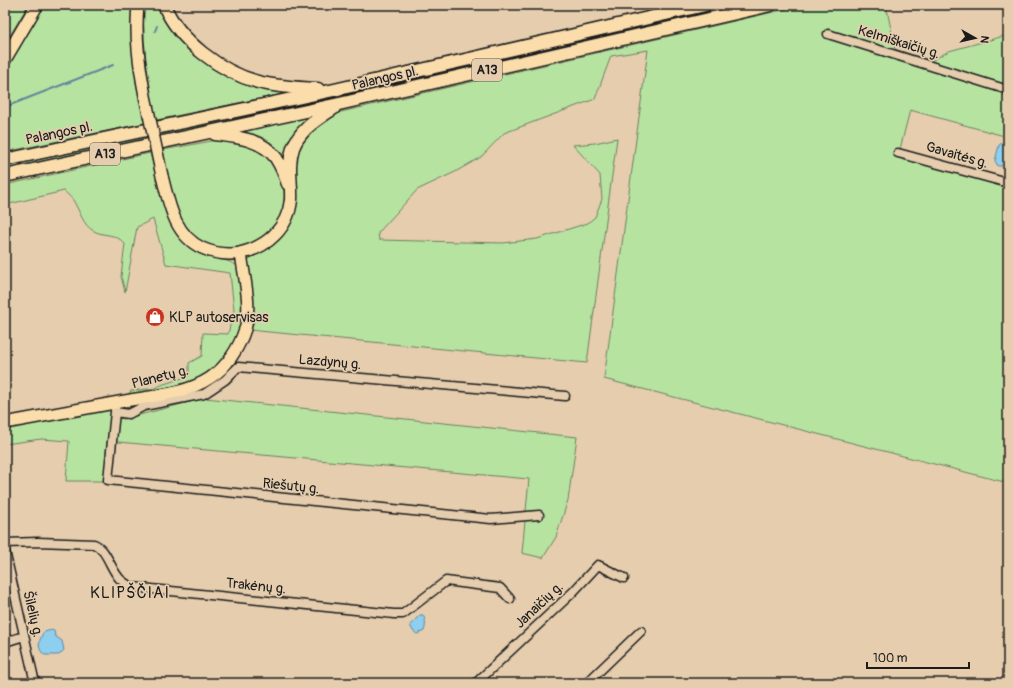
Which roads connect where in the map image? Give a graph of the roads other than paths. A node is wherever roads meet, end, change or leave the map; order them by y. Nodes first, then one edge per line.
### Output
1 (37, 5) edge
2 (138, 5) edge
3 (164, 5) edge
4 (705, 5) edge
5 (770, 5) edge
6 (828, 34) dead end
7 (5, 59) edge
8 (334, 90) junction
9 (1008, 90) edge
10 (339, 104) junction
11 (204, 133) junction
12 (898, 152) dead end
13 (5, 156) edge
14 (18, 157) junction
15 (5, 160) edge
16 (5, 176) edge
17 (1008, 183) edge
18 (290, 187) junction
19 (241, 253) junction
20 (565, 396) dead end
21 (115, 408) junction
22 (5, 423) edge
23 (539, 515) dead end
24 (5, 543) edge
25 (5, 550) edge
26 (624, 578) dead end
27 (510, 599) dead end
28 (641, 631) dead end
29 (24, 636) junction
30 (5, 642) edge
31 (35, 683) edge
32 (476, 683) edge
33 (587, 683) edge

1 - 7 highway
2 - 19 main road, bridge
3 - 8 highway
4 - 8 highway, Palangos pl. / A13
5 - 10 highway, Palangos pl. / A13
6 - 9 street, Kelmiškaičių g.
8 - 14 highway, Palangos pl. / A13
10 - 11 highway, Palangos pl. / A13
10 - 18 highway
11 - 16 highway, Palangos pl. / A13
11 - 18 highway
12 - 17 street, Gavaitės g.
13 - 14 highway
14 - 15 highway, Palangos pl. / A13
18 - 19 highway
19 - 21 main road, Planetų g.
20 - 21 street, Lazdynų g.
21 - 22 main road, Planetų g.
21 - 23 street, Riešutų g.
24 - 27 street, Trakėnų g.
25 - 29 street, Šilelių g.
26 - 32 street, Janaičių g.
28 - 33 street
29 - 30 street
29 - 31 street, Šilelių g.

